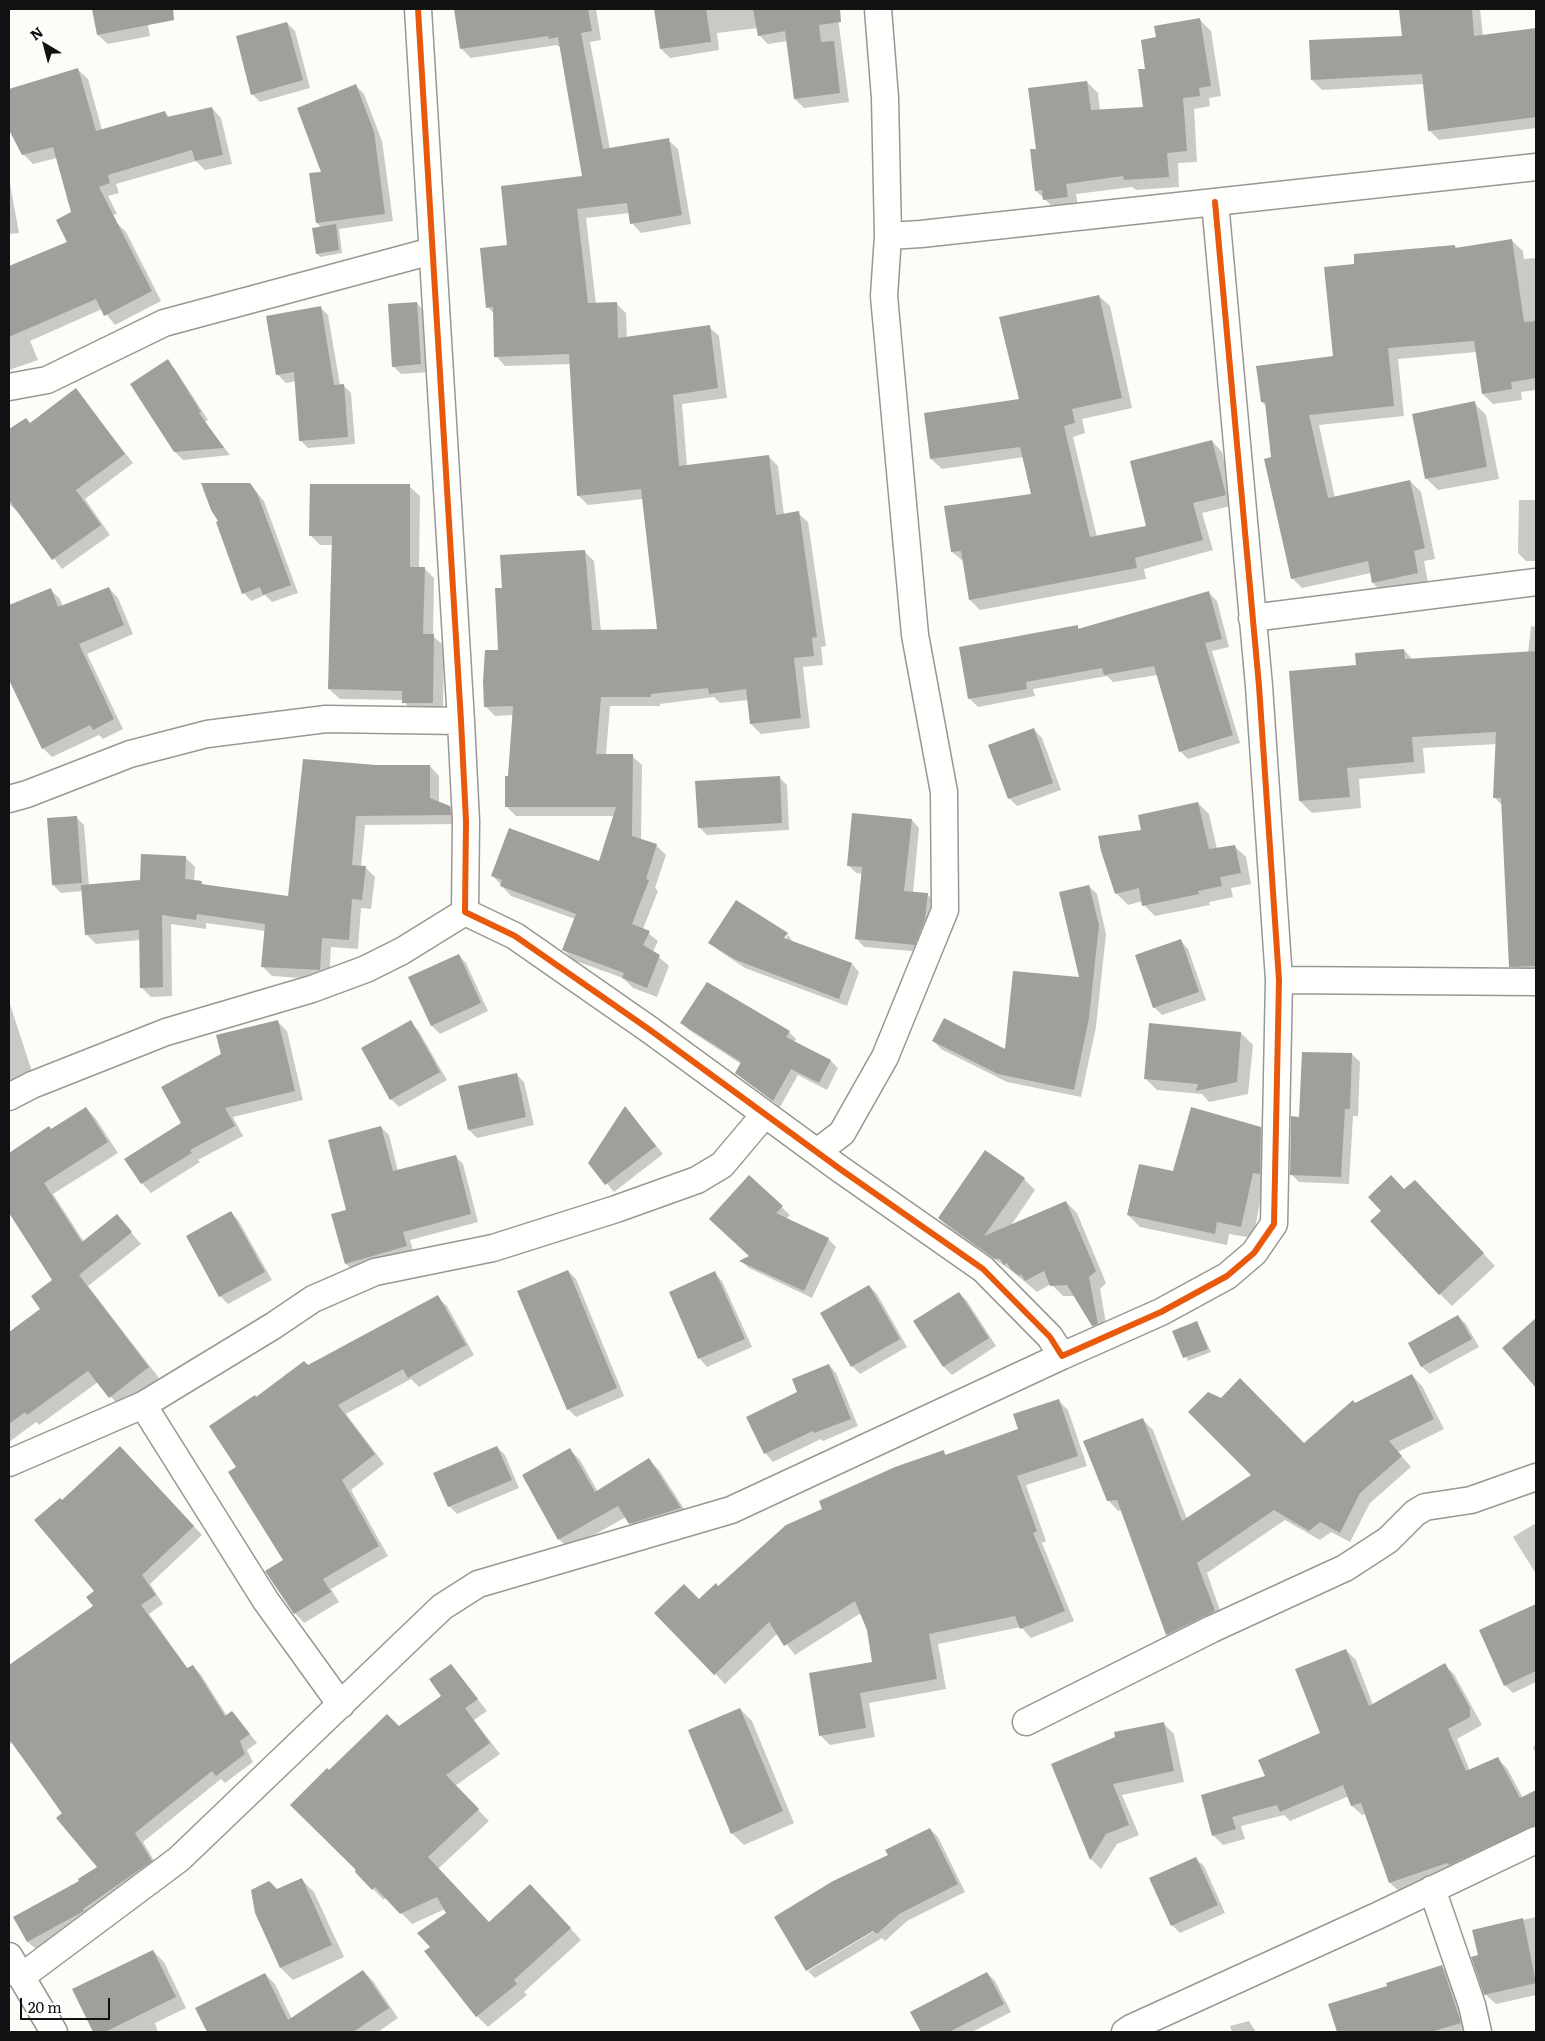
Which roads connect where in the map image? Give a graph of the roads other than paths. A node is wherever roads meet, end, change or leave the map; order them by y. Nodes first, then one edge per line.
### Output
1 (418, 9) edge
2 (878, 9) edge
3 (1536, 167) edge
4 (1215, 202) junction
5 (888, 236) junction
6 (432, 251) junction
7 (9, 386) edge
8 (1536, 582) edge
9 (1252, 618) junction
10 (461, 721) junction
11 (9, 799) edge
12 (465, 912) junction
13 (1279, 980) junction
14 (1536, 982) edge
15 (9, 1097) edge
16 (765, 1114) junction
17 (842, 1133) junction
18 (817, 1152) junction
19 (840, 1169) junction
20 (1062, 1356) junction
21 (144, 1405) junction
22 (9, 1463) edge
23 (1536, 1477) edge
24 (341, 1705) junction
25 (1026, 1722) dead end
26 (1536, 1840) edge
27 (1432, 1889) junction
28 (15, 1967) edge
29 (54, 2032) edge
30 (1126, 2032) edge
31 (1478, 2032) edge

1 - 6 street
2 - 5 street
3 - 4 street
4 - 5 street
4 - 9 street
5 - 17 street
6 - 7 street
6 - 10 street
8 - 9 street
9 - 13 street
10 - 11 street
10 - 12 street
12 - 15 street
12 - 16 street
13 - 14 street
13 - 20 street
16 - 18 street
16 - 21 street
17 - 18 street
17 - 19 street
18 - 19 street
19 - 20 street
20 - 24 street
21 - 22 street
21 - 24 street
23 - 25 street
24 - 28 street
26 - 27 street
27 - 30 street
27 - 31 street
28 - 29 street

